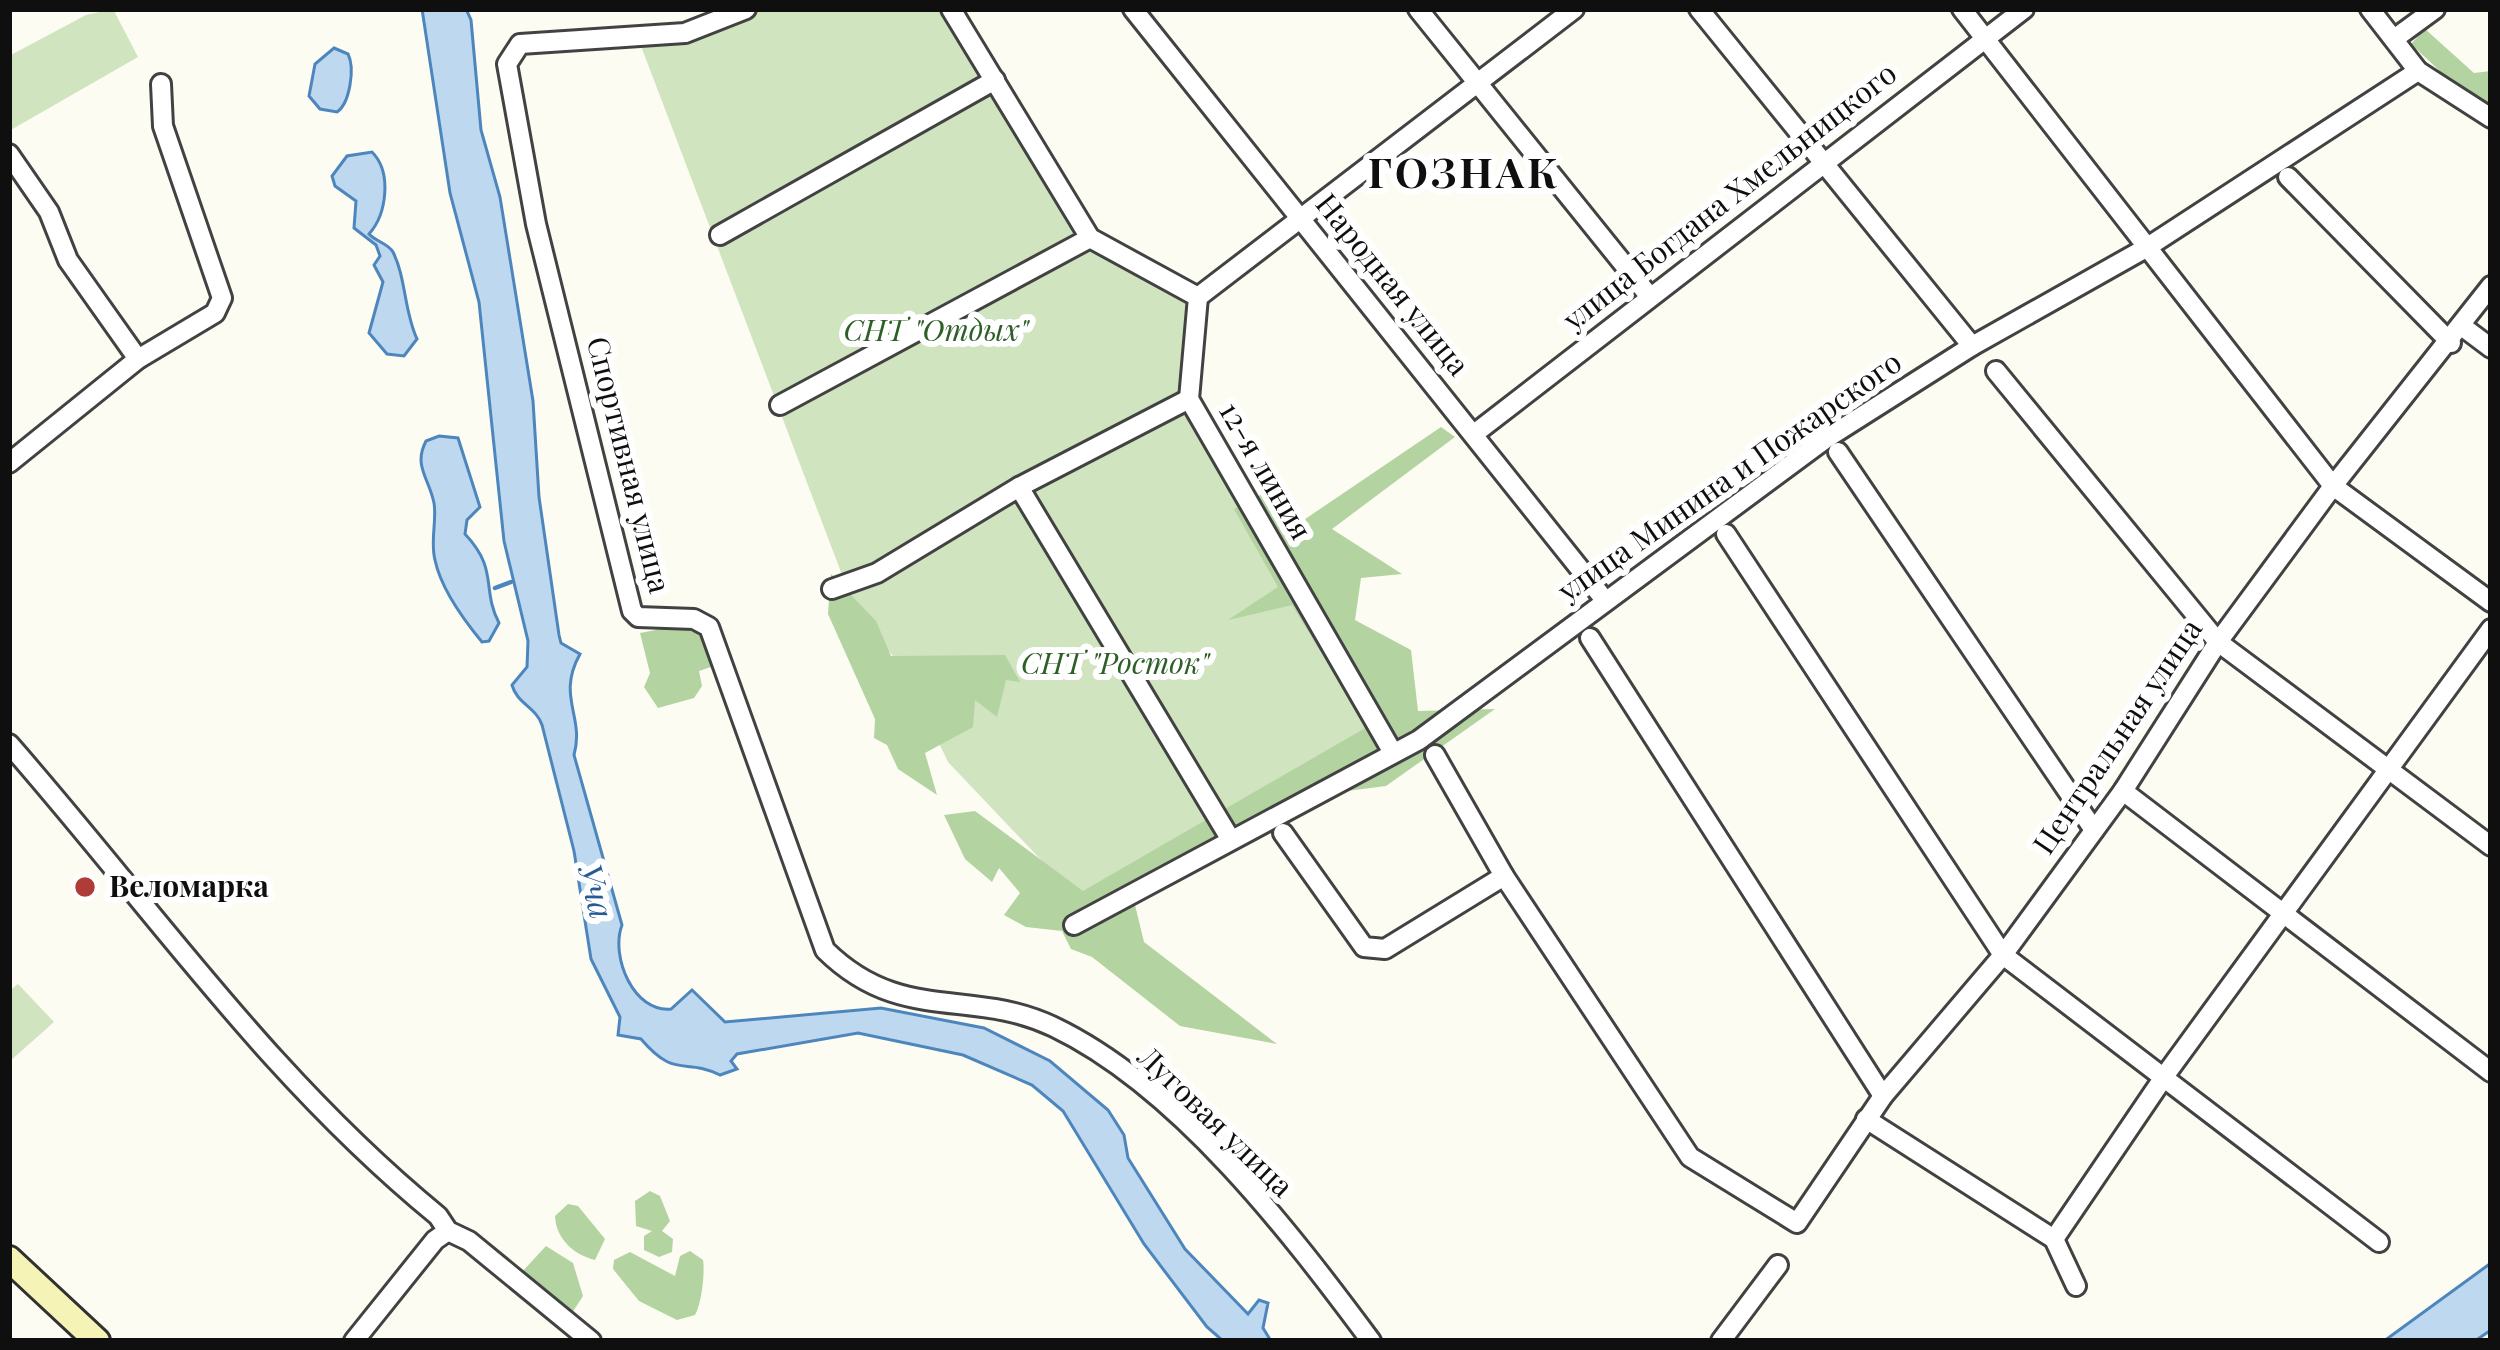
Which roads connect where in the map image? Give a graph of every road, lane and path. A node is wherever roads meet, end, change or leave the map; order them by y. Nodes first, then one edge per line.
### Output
1 (746, 9) edge
2 (951, 9) edge
3 (1133, 9) edge
4 (1418, 9) edge
5 (1574, 9) edge
6 (1699, 9) edge
7 (1962, 9) edge
8 (2024, 9) edge
9 (2370, 9) edge
10 (2435, 9) edge
11 (1986, 39) junction
12 (2394, 39) junction
13 (2418, 71) junction
14 (995, 80) junction
15 (1479, 81) junction
16 (161, 84) dead end
17 (2491, 118) edge
18 (9, 154) edge
19 (1825, 161) junction
20 (2288, 177) dead end
21 (1300, 219) junction
22 (720, 235) dead end
23 (1090, 238) junction
24 (2146, 248) junction
25 (2491, 286) edge
26 (1198, 297) junction
27 (1650, 297) junction
28 (2457, 335) junction
29 (1972, 346) junction
30 (2491, 348) edge
31 (138, 359) junction
32 (1996, 371) dead end
33 (1189, 399) junction
34 (780, 405) dead end
35 (1474, 434) junction
36 (1838, 452) dead end
37 (9, 463) edge
38 (2333, 486) junction
39 (1018, 487) junction
40 (1726, 534) dead end
41 (832, 589) dead end
42 (1604, 598) junction
43 (2491, 602) edge
44 (2491, 629) edge
45 (1590, 638) dead end
46 (2218, 642) junction
47 (9, 744) edge
48 (1392, 751) junction
49 (1435, 755) dead end
50 (2388, 769) junction
51 (2123, 791) junction
52 (2094, 830) junction
53 (1282, 833) dead end
54 (1231, 840) junction
55 (2491, 846) edge
56 (1504, 876) junction
57 (2285, 911) junction
58 (1075, 925) dead end
59 (2003, 955) junction
60 (840, 964) joint
61 (2491, 1072) edge
62 (2166, 1074) junction
63 (1883, 1096) junction
64 (1866, 1119) junction
65 (448, 1231) junction
66 (2054, 1239) junction
67 (2379, 1242) dead end
68 (9, 1259) edge
69 (1778, 1265) dead end
70 (2076, 1286) dead end
71 (97, 1341) edge
72 (353, 1341) edge
73 (591, 1341) edge
74 (1371, 1341) edge
75 (1721, 1341) edge

1 - 60 street, Спортивная улица
2 - 14 street
3 - 21 street, Народная улица
4 - 15 street
5 - 15 street
6 - 19 street
7 - 11 street
8 - 11 street, улица Богдана Хмельницкого
9 - 12 street
10 - 12 street
11 - 19 street, улица Богдана Хмельницкого
11 - 24 street
12 - 13 street
13 - 17 street
13 - 24 street, улица Минина и Пожарского
14 - 22 street
14 - 23 street
15 - 21 street
15 - 27 street
16 - 31 street
18 - 31 street
19 - 27 street, улица Богдана Хмельницкого
19 - 29 street
20 - 28 street
21 - 26 street
21 - 35 street, Народная улица
23 - 26 street
23 - 34 street
24 - 29 street, улица Минина и Пожарского
24 - 38 street
25 - 28 street, Центральная улица
26 - 33 street, 12-я линия
27 - 35 street, улица Богдана Хмельницкого
28 - 30 street
28 - 38 street, Центральная улица
29 - 42 street, улица Минина и Пожарского
31 - 37 street
32 - 46 street
33 - 39 street
33 - 48 street, 12-я линия
35 - 42 street, Народная улица
36 - 52 street
38 - 43 street
38 - 46 street, Центральная улица
39 - 41 street
39 - 54 street
40 - 59 street
42 - 48 street, улица Минина и Пожарского
44 - 50 street
45 - 63 street
46 - 50 street
46 - 51 street, Центральная улица
47 - 65 street
48 - 54 street, улица Минина и Пожарского
49 - 56 street
50 - 55 street
50 - 57 street
51 - 52 street, Центральная улица
51 - 57 street
52 - 59 street, Центральная улица
53 - 56 street
54 - 58 street, улица Минина и Пожарского
56 - 64 street, Центральная улица
57 - 61 street
57 - 62 street
59 - 62 street
59 - 63 street, Центральная улица
60 - 74 street, Луговая улица
62 - 66 street
62 - 67 street
63 - 64 street, Центральная улица
64 - 66 street
65 - 72 street
65 - 73 street
66 - 70 street
68 - 71 main road
69 - 75 street

